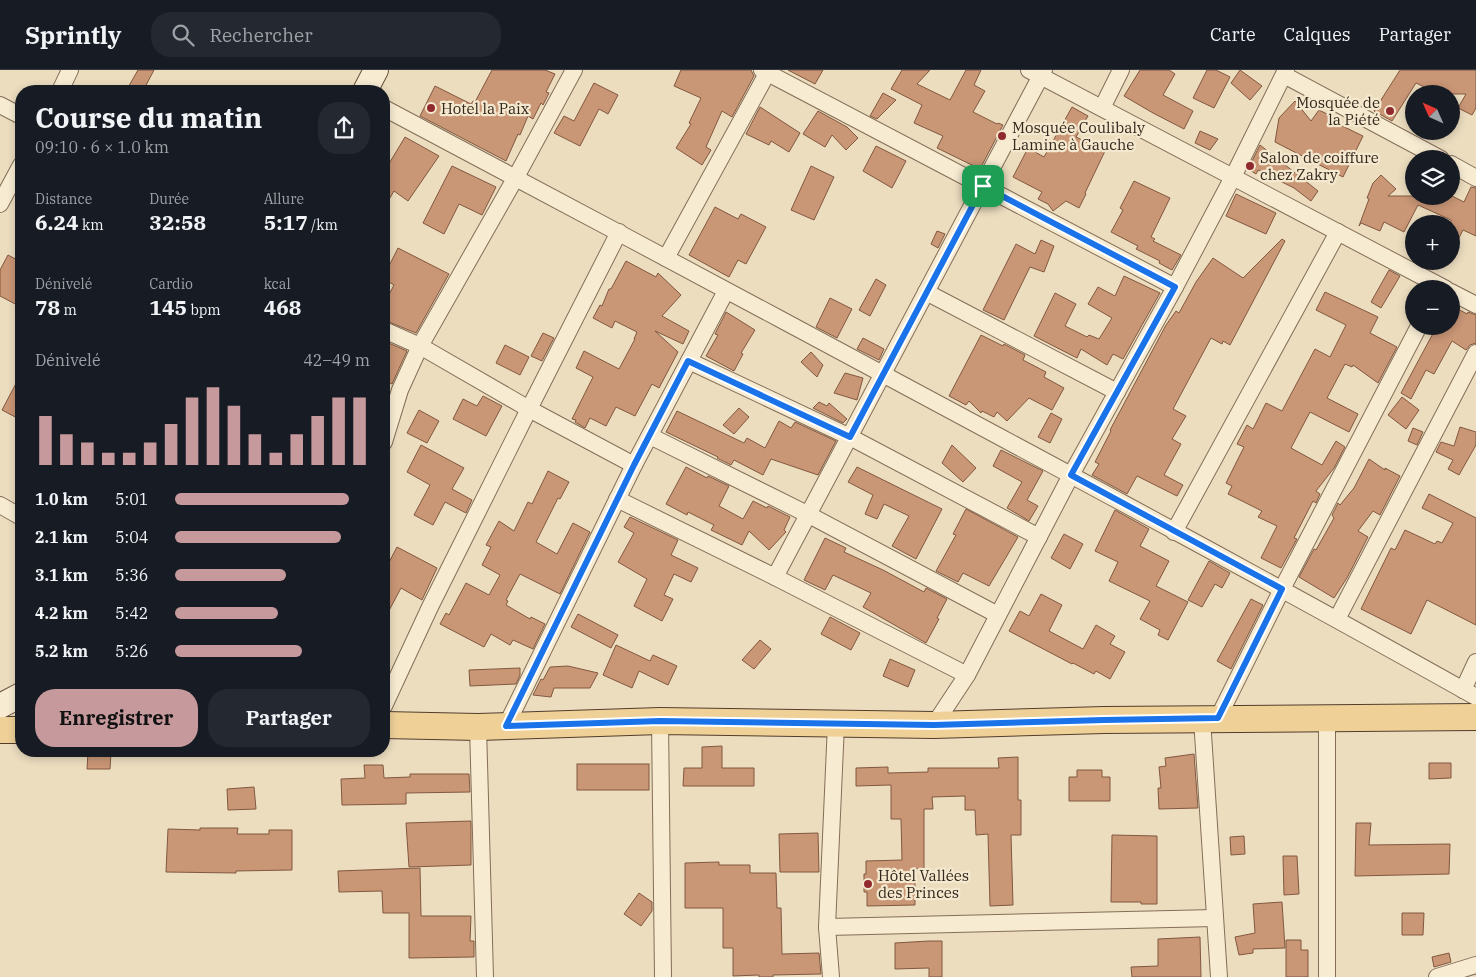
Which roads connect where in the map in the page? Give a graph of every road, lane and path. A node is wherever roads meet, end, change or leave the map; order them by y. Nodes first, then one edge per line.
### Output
1 (70, 70) edge
2 (376, 70) edge
3 (574, 70) edge
4 (1121, 70) edge
5 (766, 71) edge
6 (1038, 72) edge
7 (1285, 73) edge
8 (63, 85) edge
9 (368, 85) edge
10 (0, 105) edge
11 (1102, 108) junction
12 (390, 111) edge
13 (15, 113) edge
14 (1425, 150) edge
15 (1460, 169) edge
16 (15, 176) edge
17 (516, 177) junction
18 (1234, 177) junction
19 (1476, 178) edge
20 (983, 186) junction
21 (0, 204) edge
22 (620, 232) junction
23 (1338, 232) junction
24 (666, 258) junction
25 (1427, 280) edge
26 (1175, 287) junction
27 (726, 291) junction
28 (926, 292) junction
29 (1460, 297) edge
30 (1476, 305) edge
31 (390, 333) edge
32 (1414, 335) edge
33 (420, 346) junction
34 (1476, 353) edge
35 (688, 361) junction
36 (883, 374) junction
37 (1117, 392) junction
38 (529, 409) junction
39 (390, 422) edge
40 (650, 436) junction
41 (850, 437) junction
42 (634, 465) junction
43 (1071, 475) junction
44 (616, 500) junction
45 (0, 505) edge
46 (15, 514) edge
47 (809, 515) junction
48 (1174, 532) junction
49 (1039, 537) junction
50 (775, 577) junction
51 (1282, 589) junction
52 (998, 615) junction
53 (1337, 619) junction
54 (1476, 662) edge
55 (967, 675) junction
56 (390, 693) edge
57 (1469, 693) edge
58 (15, 698) edge
59 (0, 706) edge
60 (1476, 716) edge
61 (1327, 718) junction
62 (1210, 719) junction
63 (660, 721) junction
64 (836, 724) junction
65 (390, 725) edge
66 (934, 725) junction
67 (506, 726) junction
68 (478, 727) junction
69 (0, 730) edge
70 (15, 730) edge
71 (1215, 918) junction
72 (827, 927) junction
73 (1476, 965) edge
74 (485, 977) edge
75 (663, 977) edge
76 (831, 977) edge
77 (1219, 977) edge
78 (1327, 977) edge
79 (1437, 977) edge

1 - 8 street
2 - 9 street
3 - 17 street
4 - 11 street
5 - 20 street
5 - 24 street
6 - 11 street
6 - 20 street
7 - 14 street
7 - 18 street
10 - 13 street
11 - 18 street
12 - 17 street
15 - 19 street
16 - 21 street
17 - 22 street
17 - 33 street
18 - 23 street
18 - 26 street
20 - 26 street
20 - 28 street
22 - 24 street
22 - 38 street
23 - 25 street
23 - 48 street
24 - 27 street
26 - 37 street
27 - 35 street
27 - 36 street
28 - 36 street
28 - 37 street
29 - 30 street
31 - 33 street
32 - 51 street
33 - 38 street
33 - 39 street
34 - 53 street
35 - 40 street
35 - 41 street
36 - 41 street
36 - 43 street
37 - 43 street
38 - 42 street
38 - 56 street
40 - 42 street
40 - 47 street
41 - 47 street
41 - 49 street
42 - 44 street
43 - 48 street
43 - 49 street
44 - 50 street
44 - 67 street
45 - 46 street
47 - 50 street
47 - 52 street
48 - 51 street
49 - 52 street
50 - 55 street
51 - 53 street
51 - 62 street
52 - 55 street
53 - 57 street
54 - 57 street
55 - 66 street
58 - 59 street
60 - 61 main road
61 - 62 main road
61 - 78 street
62 - 66 main road
62 - 71 street
63 - 64 main road
63 - 67 main road
63 - 75 street
64 - 66 main road
64 - 72 street
65 - 68 main road
67 - 68 main road
68 - 74 street
69 - 70 main road
71 - 72 street
71 - 77 street
72 - 76 street
73 - 79 street

